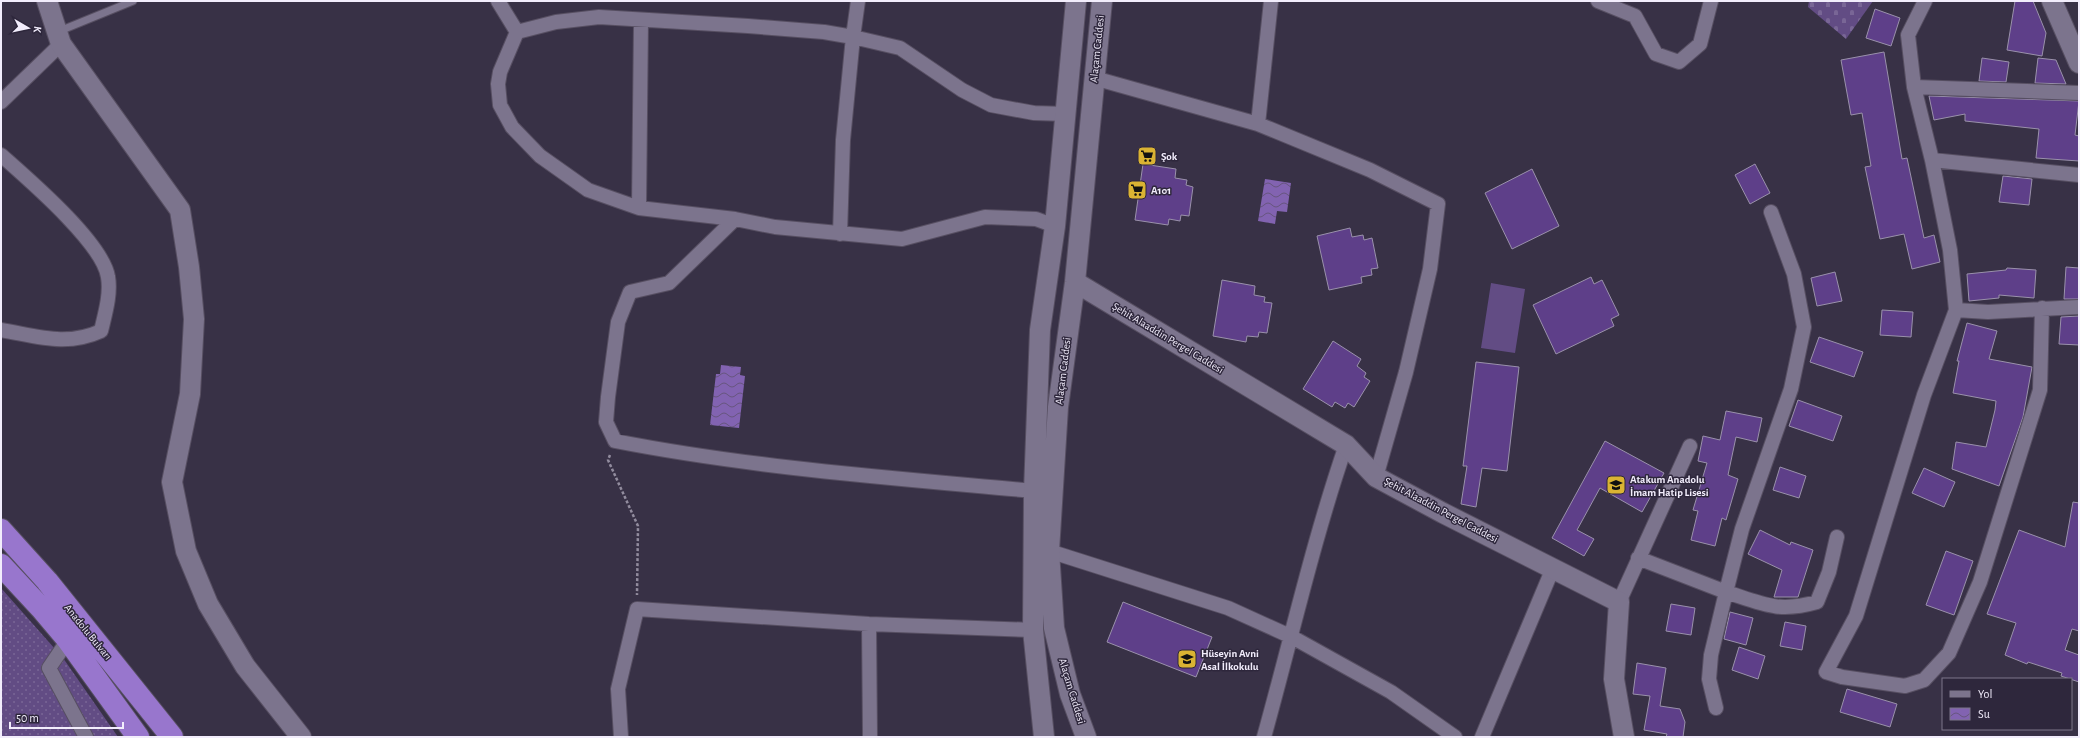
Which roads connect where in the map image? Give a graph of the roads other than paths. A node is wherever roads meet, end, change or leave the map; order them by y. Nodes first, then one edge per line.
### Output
1 (47, 1) edge
2 (133, 1) edge
3 (498, 1) edge
4 (858, 1) edge
5 (1076, 1) edge
6 (1102, 1) edge
7 (1271, 1) edge
8 (1598, 1) edge
9 (1711, 1) edge
10 (1925, 1) edge
11 (2052, 1) edge
12 (641, 20) junction
13 (517, 32) junction
14 (853, 36) junction
15 (59, 38) junction
16 (2079, 63) edge
17 (1094, 78) junction
18 (1914, 87) junction
19 (2079, 93) edge
20 (1, 102) edge
21 (1066, 114) junction
22 (1258, 124) junction
23 (1, 155) edge
24 (1932, 160) junction
25 (2079, 175) edge
26 (639, 208) junction
27 (1772, 212) dead end
28 (735, 219) junction
29 (1055, 226) junction
30 (840, 234) junction
31 (1075, 282) junction
32 (2079, 307) edge
33 (2042, 308) junction
34 (1956, 310) junction
35 (1, 330) edge
36 (1346, 445) junction
37 (1690, 446) dead end
38 (1376, 477) junction
39 (1034, 490) junction
40 (1, 530) edge
41 (1837, 538) dead end
42 (1049, 551) junction
43 (1638, 558) junction
44 (1, 565) edge
45 (1554, 568) junction
46 (1726, 592) junction
47 (1619, 602) junction
48 (869, 624) junction
49 (1033, 630) junction
50 (1292, 637) junction
51 (68, 640) junction
52 (1716, 708) dead end
53 (86, 737) edge
54 (138, 737) edge
55 (172, 737) edge
56 (300, 737) edge
57 (621, 737) edge
58 (870, 737) edge
59 (1044, 737) edge
60 (1086, 737) edge
61 (1264, 737) edge
62 (1455, 737) edge
63 (1482, 737) edge
64 (1624, 737) edge

1 - 15 street
2 - 15 lane
3 - 13 street
4 - 14 street
5 - 21 street, Alaçam Caddesi
6 - 17 street, Alaçam Caddesi
7 - 22 street
8 - 9 street
10 - 18 street
11 - 16 street
12 - 13 street
12 - 14 street
12 - 26 street
13 - 26 street
14 - 21 street
14 - 30 street
15 - 20 street
15 - 56 street
17 - 22 street
17 - 31 street, Alaçam Caddesi
18 - 19 street
18 - 24 street
21 - 29 street, Alaçam Caddesi
22 - 38 street
23 - 35 street
24 - 25 street
24 - 34 street
26 - 28 street
27 - 46 street
28 - 30 street
28 - 39 street
29 - 30 street
29 - 39 street, Alaçam Caddesi
31 - 36 street, Şehit Alaaddin Pergel Caddesi
31 - 42 street, Alaçam Caddesi
32 - 33 street
33 - 34 street
33 - 34 street
36 - 38 street, Şehit Alaaddin Pergel Caddesi
36 - 50 street
37 - 43 street
38 - 45 street, Şehit Alaaddin Pergel Caddesi
39 - 49 street, Alaçam Caddesi
40 - 55 highway, Anadolu Bulvarı
41 - 46 street
42 - 50 street
42 - 60 street, Alaçam Caddesi
43 - 46 street
43 - 47 street
44 - 51 highway, Anadolu Bulvarı
45 - 47 street, Şehit Alaaddin Pergel Caddesi
45 - 63 street
46 - 52 street
47 - 64 street
48 - 49 street
48 - 57 street
48 - 58 street
49 - 59 street, Alaçam Caddesi
50 - 61 street
50 - 62 street
51 - 53 street
51 - 54 highway, Anadolu Bulvarı

